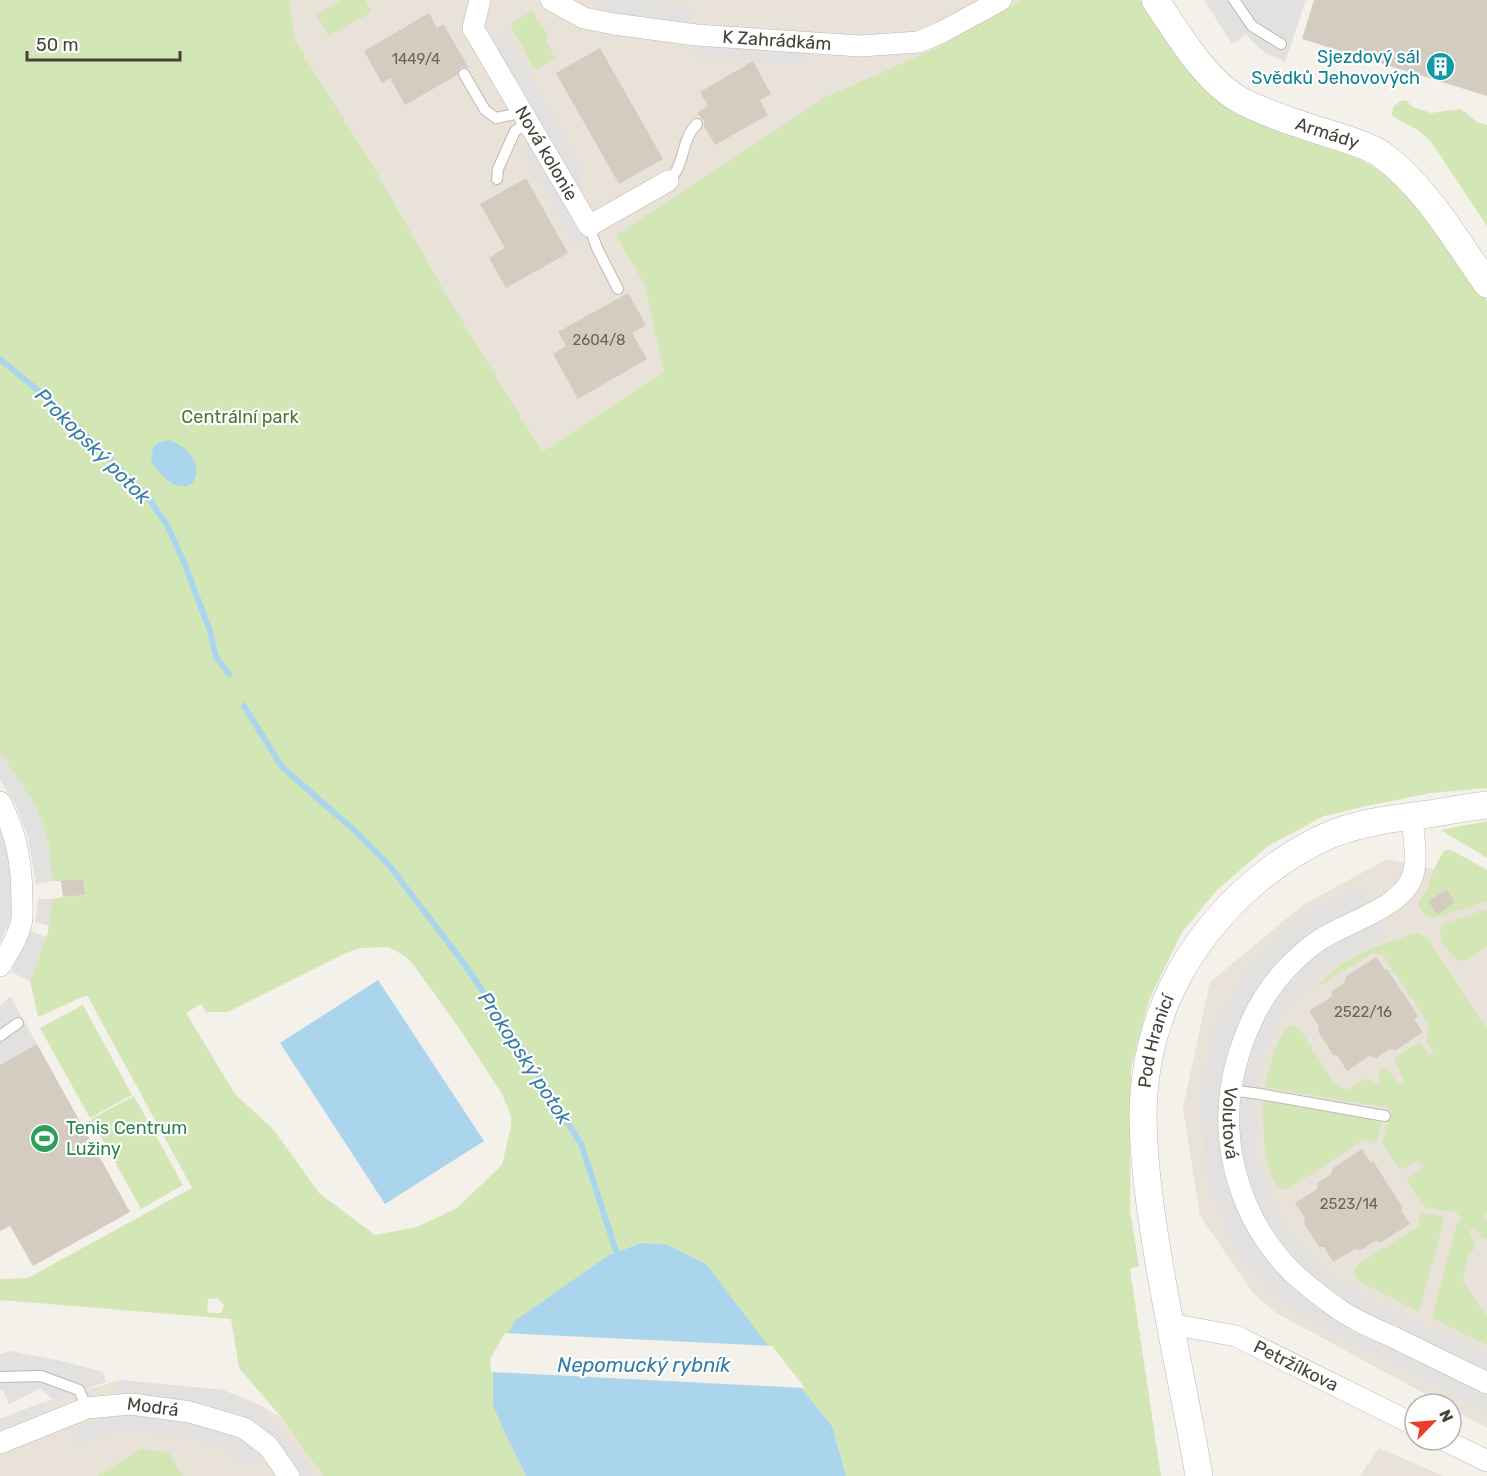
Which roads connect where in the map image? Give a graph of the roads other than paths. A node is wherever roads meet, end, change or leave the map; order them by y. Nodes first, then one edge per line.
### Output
1 (480, 0) edge
2 (551, 0) edge
3 (1000, 0) edge
4 (1155, 0) edge
5 (1234, 0) edge
6 (1281, 44) dead end
7 (464, 74) dead end
8 (524, 116) junction
9 (697, 124) dead end
10 (497, 179) dead end
11 (668, 181) joint
12 (589, 226) junction
13 (1487, 284) edge
14 (618, 289) dead end
15 (0, 802) edge
16 (1487, 805) edge
17 (1412, 816) junction
18 (0, 966) edge
19 (18, 1023) dead end
20 (0, 1036) edge
21 (1229, 1090) junction
22 (1385, 1116) dead end
23 (1170, 1324) junction
24 (0, 1377) edge
25 (1487, 1383) edge
26 (87, 1408) junction
27 (1403, 1419) edge
28 (0, 1443) edge
29 (1463, 1449) edge
30 (1487, 1461) edge
31 (289, 1476) edge
32 (1199, 1476) edge

1 - 8 street, Nová kolonie
2 - 3 street, K Zahrádkám
4 - 13 street, Armády
5 - 6 lane
7 - 8 lane
8 - 10 lane
8 - 12 street, Nová kolonie
9 - 11 lane
11 - 12 street
12 - 14 lane
15 - 18 street
16 - 17 street, Pod Hranicí
17 - 21 street, Volutová
17 - 23 street, Pod Hranicí
19 - 20 lane
21 - 22 lane
21 - 25 street, Volutová
23 - 27 street, Petržílkova
23 - 32 street, Pod Hranicí
24 - 26 lane
26 - 28 street, Modrá
26 - 31 street, Modrá
29 - 30 street

